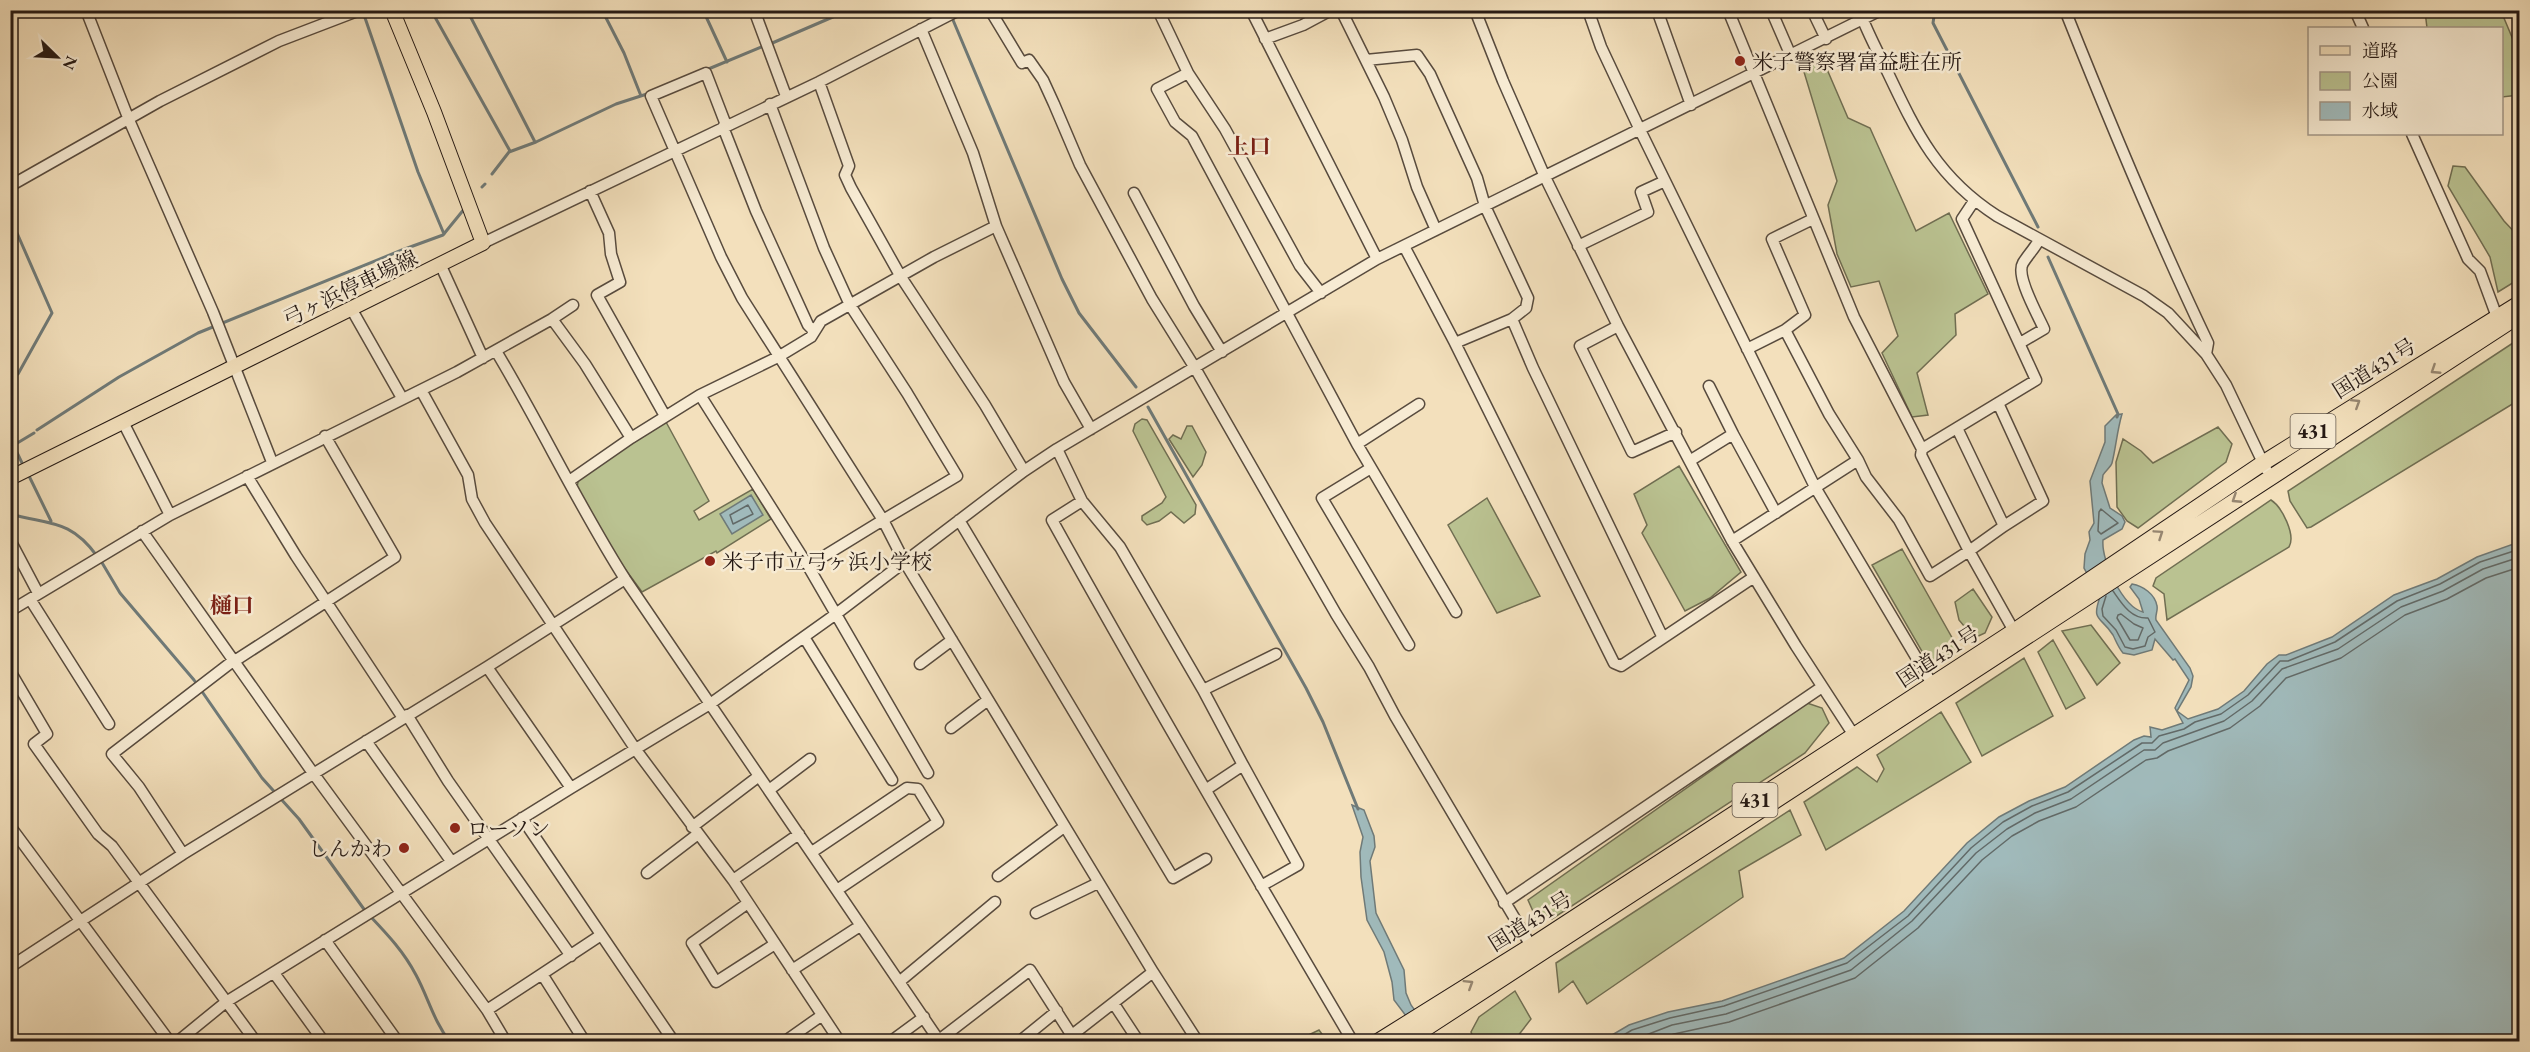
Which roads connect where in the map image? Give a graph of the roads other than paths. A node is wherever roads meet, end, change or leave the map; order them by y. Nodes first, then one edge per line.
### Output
1 (86, 10) edge
2 (360, 10) edge
3 (392, 10) edge
4 (754, 10) edge
5 (959, 10) edge
6 (990, 10) edge
7 (1158, 10) edge
8 (1251, 10) edge
9 (1330, 10) edge
10 (1341, 10) edge
11 (1475, 10) edge
12 (1588, 10) edge
13 (1657, 10) edge
14 (1728, 10) edge
15 (1771, 10) edge
16 (1812, 10) edge
17 (1881, 10) edge
18 (2065, 10) edge
19 (2355, 10) edge
20 (1861, 15) edge
21 (2363, 27) edge
22 (921, 28) junction
23 (1265, 39) junction
24 (1826, 39) junction
25 (1791, 56) junction
26 (1366, 60) junction
27 (1188, 73) junction
28 (1756, 73) junction
29 (819, 82) junction
30 (786, 96) junction
31 (770, 104) junction
32 (1690, 105) junction
33 (129, 120) junction
34 (724, 126) junction
35 (1640, 130) junction
36 (2412, 135) edge
37 (675, 150) junction
38 (1545, 177) junction
39 (1665, 181) junction
40 (10, 186) edge
41 (590, 191) junction
42 (1134, 193) dead end
43 (1974, 201) junction
44 (1485, 206) junction
45 (1813, 219) junction
46 (996, 226) junction
47 (1436, 230) junction
48 (2039, 240) junction
49 (483, 243) junction
50 (1404, 246) junction
51 (1578, 246) junction
52 (1377, 260) junction
53 (441, 266) junction
54 (901, 277) junction
55 (1321, 293) junction
56 (2520, 303) edge
57 (573, 305) dead end
58 (850, 305) junction
59 (352, 310) junction
60 (1288, 312) junction
61 (2520, 315) edge
62 (2497, 317) junction
63 (552, 319) junction
64 (1512, 319) junction
65 (1618, 326) junction
66 (1785, 330) junction
67 (814, 331) junction
68 (1455, 343) junction
69 (2020, 343) junction
70 (1747, 349) junction
71 (496, 351) junction
72 (1222, 352) junction
73 (2205, 354) junction
74 (778, 357) junction
75 (483, 358) junction
76 (235, 368) junction
77 (1195, 368) junction
78 (1709, 386) dead end
79 (421, 390) junction
80 (700, 395) junction
81 (402, 398) junction
82 (1998, 403) junction
83 (1419, 404) dead end
84 (665, 416) junction
85 (123, 422) junction
86 (1957, 428) junction
87 (1092, 429) junction
88 (1676, 432) junction
89 (1733, 434) junction
90 (325, 436) junction
91 (631, 438) junction
92 (1357, 444) junction
93 (1057, 449) junction
94 (1922, 449) junction
95 (1691, 460) junction
96 (1858, 460) junction
97 (272, 462) junction
98 (1371, 468) junction
99 (2266, 470) junction
100 (1024, 471) junction
101 (247, 476) junction
102 (10, 478) edge
103 (568, 481) junction
104 (1815, 487) junction
105 (1082, 501) junction
106 (1776, 513) junction
107 (170, 514) junction
108 (883, 520) junction
109 (959, 520) junction
110 (2004, 526) junction
111 (142, 531) junction
112 (10, 540) edge
113 (1732, 541) junction
114 (1968, 551) junction
115 (904, 561) junction
116 (808, 566) junction
117 (1754, 577) junction
118 (625, 579) junction
119 (2092, 587) junction
120 (34, 596) junction
121 (326, 602) junction
122 (10, 611) edge
123 (1456, 612) dead end
124 (836, 614) junction
125 (551, 625) junction
126 (2014, 631) junction
127 (804, 637) junction
128 (1663, 638) junction
129 (952, 639) junction
130 (1409, 645) dead end
131 (1276, 654) dead end
132 (233, 662) junction
133 (920, 664) dead end
134 (487, 667) junction
135 (10, 671) edge
136 (1932, 684) junction
137 (1822, 687) junction
138 (1203, 690) junction
139 (988, 700) junction
140 (710, 704) junction
141 (405, 717) junction
142 (109, 724) dead end
143 (951, 728) dead end
144 (1857, 740) junction
145 (366, 741) junction
146 (636, 750) junction
147 (810, 759) dead end
148 (1243, 765) junction
149 (313, 773) junction
150 (928, 773) dead end
151 (759, 776) junction
152 (891, 780) dead end
153 (571, 788) junction
154 (1207, 789) junction
155 (769, 790) junction
156 (522, 818) junction
157 (10, 825) edge
158 (1064, 827) junction
159 (695, 830) junction
160 (799, 834) junction
161 (489, 839) junction
162 (812, 852) junction
163 (183, 854) junction
164 (1206, 859) dead end
165 (451, 861) junction
166 (647, 873) dead end
167 (998, 876) dead end
168 (733, 880) junction
169 (1098, 883) junction
170 (138, 884) junction
171 (1261, 886) junction
172 (837, 890) junction
173 (402, 892) junction
174 (995, 902) dead end
175 (748, 903) junction
176 (1504, 903) junction
177 (1036, 913) dead end
178 (80, 922) junction
179 (860, 926) junction
180 (602, 935) junction
181 (325, 940) junction
182 (775, 944) junction
183 (1531, 946) junction
184 (571, 956) junction
185 (10, 967) edge
186 (792, 970) junction
187 (274, 972) junction
188 (1153, 972) junction
189 (542, 974) junction
190 (899, 982) junction
191 (226, 1002) junction
192 (1114, 1004) junction
193 (487, 1010) junction
194 (1057, 1011) junction
195 (821, 1016) junction
196 (924, 1017) junction
197 (1415, 1028) edge
198 (1074, 1038) edge
199 (170, 1041) edge
200 (177, 1041) edge
201 (256, 1041) edge
202 (324, 1041) edge
203 (398, 1041) edge
204 (506, 1041) edge
205 (585, 1041) edge
206 (674, 1041) edge
207 (783, 1041) edge
208 (840, 1041) edge
209 (890, 1041) edge
210 (939, 1041) edge
211 (1019, 1041) edge
212 (1139, 1041) edge
213 (1198, 1041) edge
214 (1353, 1041) edge
215 (1377, 1041) edge

1 - 33 street
2 - 33 street
3 - 49 main road
4 - 30 street
5 - 22 street
6 - 77 street
7 - 27 street
8 - 23 street
9 - 23 street
10 - 26 street
11 - 38 street
12 - 35 street
13 - 32 street
14 - 28 street
15 - 25 street
16 - 24 street
17 - 20 street
18 - 73 street
19 - 21 street
20 - 24 street
20 - 43 street
22 - 29 street
22 - 46 street
23 - 52 street
24 - 25 street
25 - 28 street
26 - 44 street
26 - 47 street
27 - 55 street
27 - 60 street
28 - 32 street
28 - 45 street
29 - 30 street
29 - 54 street
30 - 31 street
31 - 34 street
31 - 58 street
32 - 35 street
33 - 40 street
33 - 76 street
34 - 37 street
34 - 37 street
34 - 67 street
35 - 38 street
35 - 39 street
36 - 62 street
37 - 41 street
37 - 74 street
38 - 44 street
38 - 51 street
39 - 51 street
39 - 70 street
41 - 49 street
41 - 84 street
42 - 72 street
43 - 48 street
43 - 69 street
44 - 47 street
44 - 64 street
45 - 66 street
45 - 94 street
46 - 54 street
46 - 87 street
47 - 50 street
48 - 69 street
48 - 73 street
49 - 53 main road, 弓ヶ浜停車場線
50 - 52 street
50 - 68 street
51 - 65 street
52 - 55 street
53 - 59 main road, 弓ヶ浜停車場線
53 - 75 street
54 - 58 street
54 - 100 street
55 - 60 street
56 - 62 highway, 国道431号 / 431
57 - 63 street
58 - 67 street
58 - 108 street
59 - 76 main road, 弓ヶ浜停車場線
59 - 81 street
60 - 72 street
60 - 92 street
61 -> 99 highway, 国道431号 / 431
99 -> 62 highway, 国道431号 / 431
63 - 71 street
63 - 91 street
64 - 68 street
64 - 128 street
65 - 88 street
65 - 88 street
66 - 70 street
66 - 96 street
67 - 74 street
68 - 128 street
69 - 82 street
70 - 104 street
71 - 75 street
71 - 103 street
72 - 77 street
73 - 99 street
74 - 80 street
74 - 108 street
75 - 79 street
76 - 85 main road, 弓ヶ浜停車場線
76 - 97 street
77 - 87 street
77 - 176 street
78 - 89 street
79 - 81 street
79 - 125 street
80 - 84 street
80 - 116 street
81 - 90 street
82 - 86 street
82 - 110 street
83 - 92 street
84 - 91 street
85 - 102 main road, 弓ヶ浜停車場線
85 - 107 street
86 - 94 street
86 - 110 street
87 - 93 street
88 - 95 street
89 - 95 street
89 - 106 street
90 - 97 street
90 - 121 street
91 - 103 street
92 - 98 street
93 - 100 street
93 - 105 street
94 - 114 street
95 - 113 street
96 - 104 street
96 - 114 street
97 - 101 street
98 - 123 street
98 - 130 street
99 - 119 highway, 国道431号 / 431
100 - 109 street
101 - 107 street
101 - 121 street
103 - 118 street
104 - 106 street
104 - 136 street
105 - 138 street
105 - 154 street
106 - 113 street
107 - 111 street
108 - 115 street
108 - 116 street
109 - 115 street
109 - 164 street
110 - 114 street
111 - 120 street
111 - 132 street
112 - 120 street
113 - 117 street
114 - 126 street
115 - 124 street
115 - 129 street
116 - 124 street
117 - 128 street
117 - 137 street
118 - 125 street
118 - 140 street
119 - 126 highway, 国道431号 / 431
119 - 144 highway, 国道431号 / 431
120 - 122 street
120 - 142 street
121 - 132 street
121 - 141 street
124 - 127 street
124 - 150 street
125 - 134 street
125 - 146 street
126 - 136 highway, 国道431号 / 431
127 - 140 street
127 - 152 street
129 - 133 street
129 - 139 street
131 - 138 street
132 - 149 street
132 - 163 street
134 - 141 street
134 - 153 street
135 - 170 street
136 - 144 highway, 国道431号 / 431
137 - 144 street
137 - 176 street
138 - 148 street
139 - 143 street
139 - 158 street
140 - 146 street
140 - 151 street
141 - 145 street
141 - 161 street
144 - 183 highway, 国道431号 / 431
144 - 197 highway, 国道431号 / 431
145 - 149 street
145 - 165 street
146 - 153 street
146 - 159 street
147 - 155 street
148 - 154 street
148 - 171 street
149 - 163 street
149 - 173 street
151 - 155 street
151 - 159 street
153 - 156 street
154 - 171 street
155 - 160 street
156 - 161 street
156 - 180 street
157 - 178 street
158 - 167 street
158 - 169 street
159 - 166 street
159 - 168 street
160 - 162 street
160 - 168 street
161 - 165 street
161 - 184 street
162 - 172 street
162 - 172 street
163 - 170 street
165 - 173 street
168 - 175 street
169 - 177 street
169 - 188 street
170 - 178 street
170 - 191 street
171 - 214 street
172 - 179 street
173 - 181 street
173 - 193 street
174 - 190 street
175 - 182 street
175 - 182 street
176 - 183 street
178 - 185 street
178 - 199 street
179 - 186 street
179 - 190 street
180 - 184 street
180 - 206 street
181 - 187 street
181 - 203 street
182 - 186 street
197 -> 183 highway, 国道431号 / 431
184 - 189 street
186 - 195 street
187 - 191 street
187 - 202 street
188 - 192 street
188 - 213 street
189 - 193 street
189 - 205 street
190 - 196 street
191 - 200 street
191 - 201 street
192 - 198 street
192 - 212 street
193 - 204 street
194 - 198 street
194 - 210 street
194 - 211 street
195 - 207 street
195 - 208 street
196 - 209 street
196 - 210 street
197 - 215 highway, 国道431号 / 431

